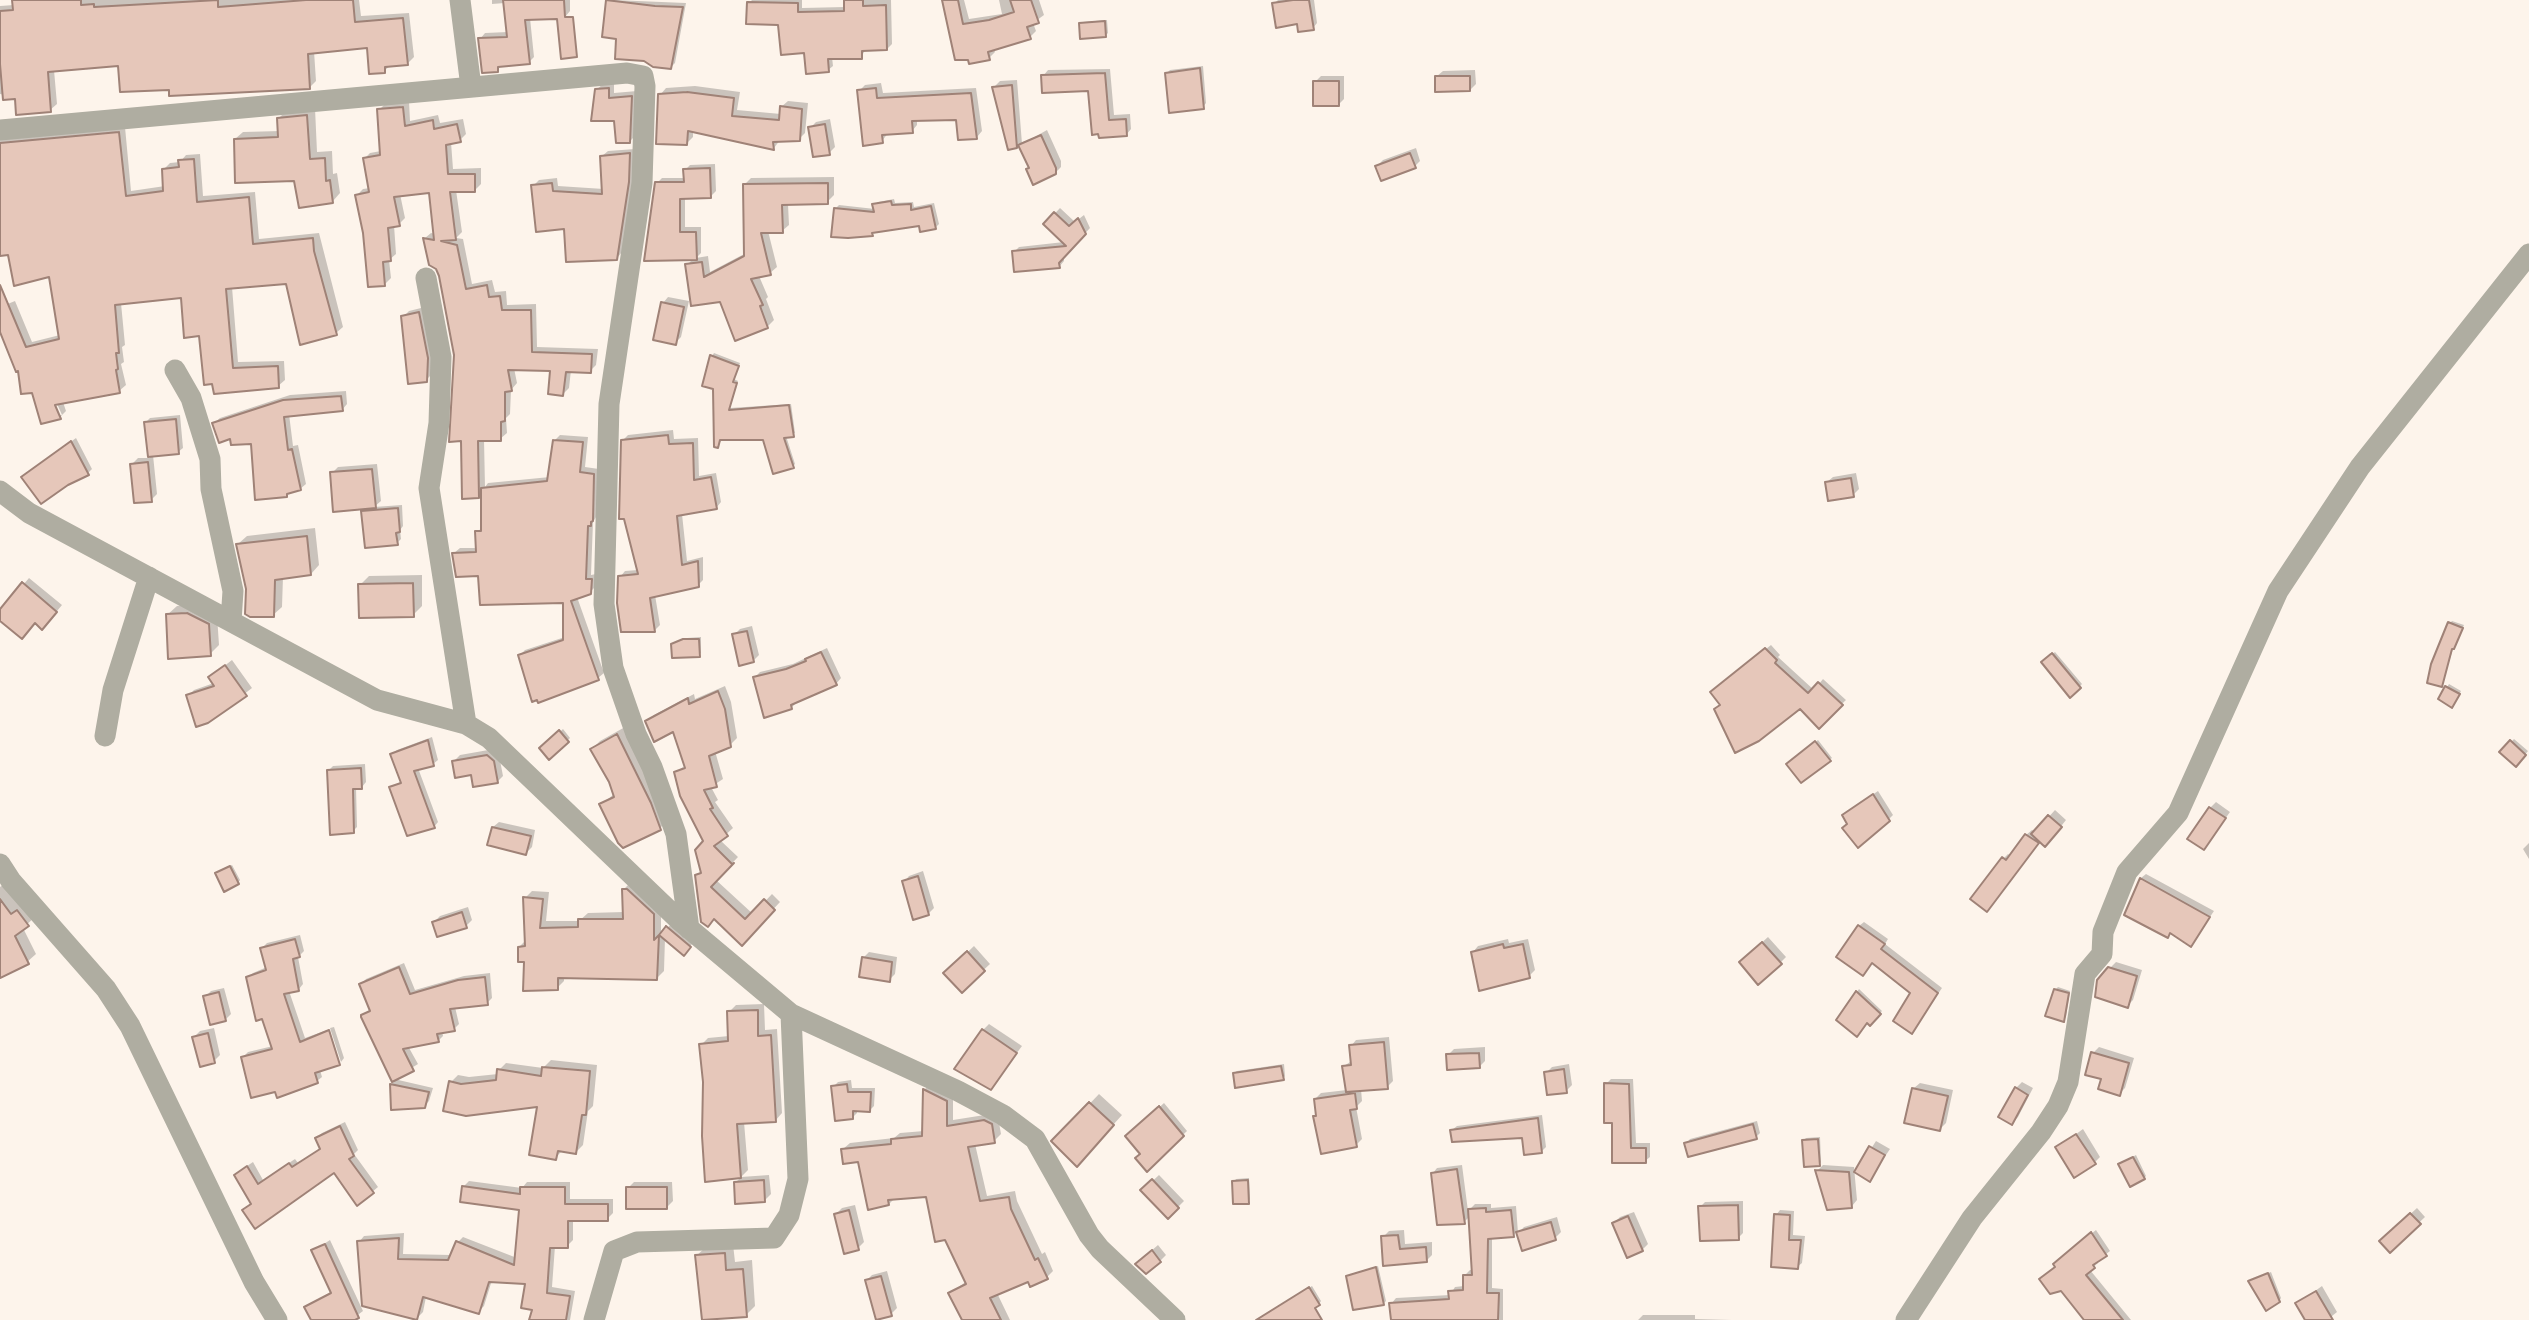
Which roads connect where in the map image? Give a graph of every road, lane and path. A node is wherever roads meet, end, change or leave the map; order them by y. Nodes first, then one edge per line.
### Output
1 (460, 0) edge
2 (471, 88) junction
3 (0, 130) edge
4 (2529, 254) edge
5 (426, 278) dead end
6 (176, 370) dead end
7 (0, 491) edge
8 (149, 577) junction
9 (231, 621) junction
10 (467, 724) junction
11 (105, 736) dead end
12 (0, 864) edge
13 (690, 929) junction
14 (791, 1014) junction
15 (277, 1320) edge
16 (594, 1320) edge
17 (1175, 1320) edge
18 (1906, 1320) edge

1 - 2 street
2 - 3 street
2 - 13 street
4 - 18 street
5 - 10 street
6 - 9 street
7 - 8 street
8 - 9 street
8 - 11 street
9 - 10 street
10 - 13 street
12 - 15 street
13 - 14 street
14 - 16 street
14 - 17 street

